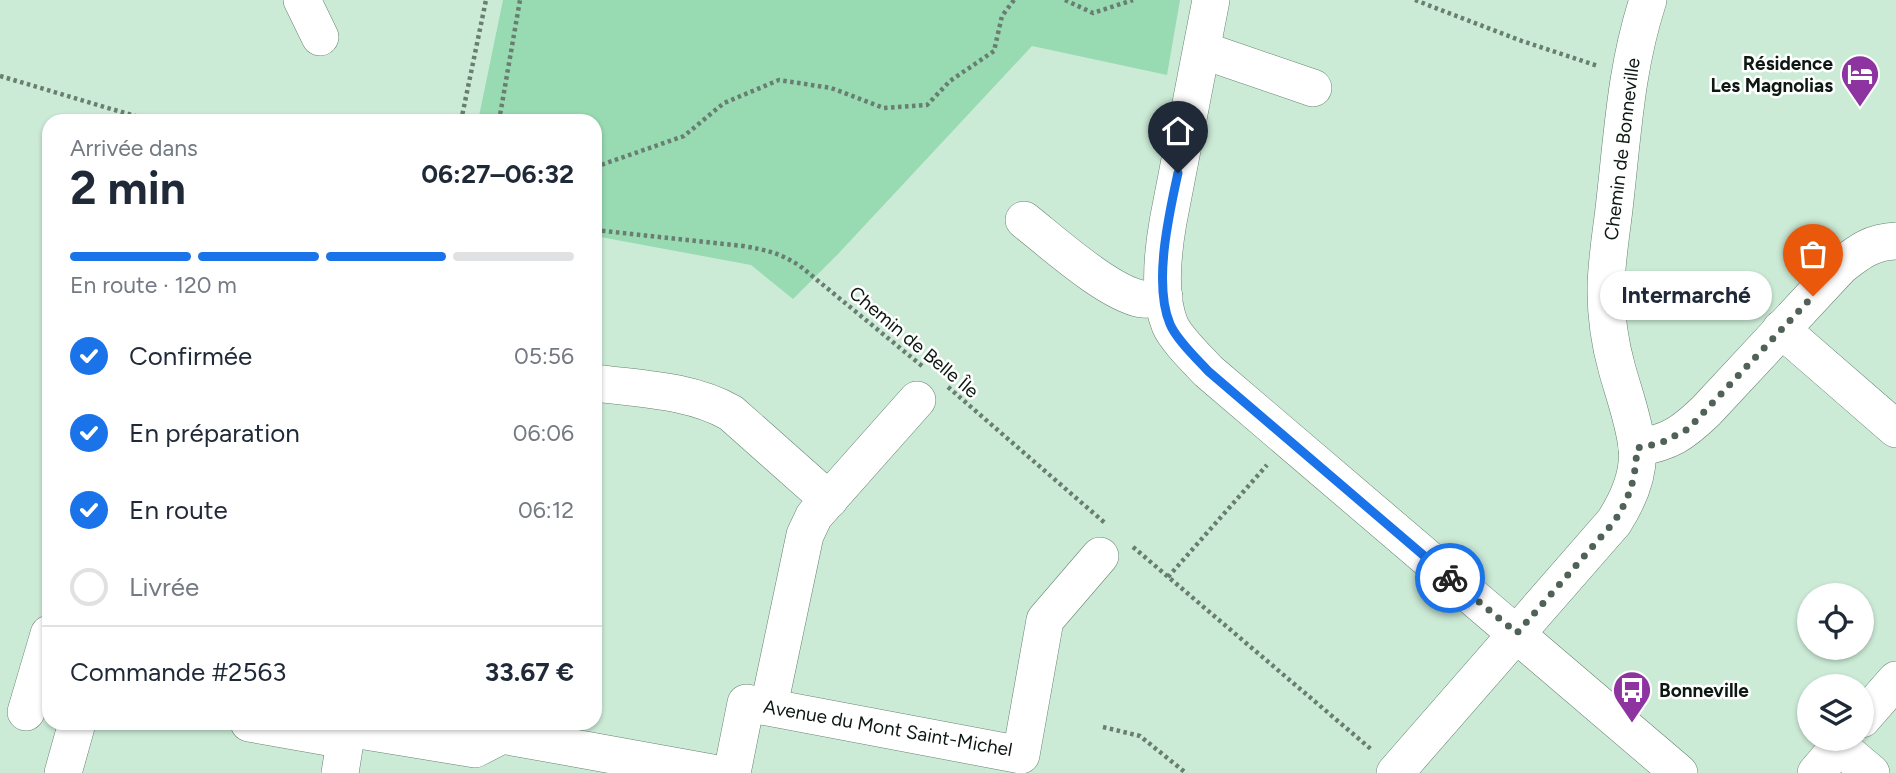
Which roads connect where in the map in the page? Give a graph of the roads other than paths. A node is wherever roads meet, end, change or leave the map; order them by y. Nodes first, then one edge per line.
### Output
1 (302, 0) edge
2 (1211, 0) edge
3 (1647, 0) edge
4 (320, 37) dead end
5 (1202, 50) junction
6 (1313, 88) dead end
7 (1024, 220) dead end
8 (1896, 241) edge
9 (1164, 297) junction
10 (1781, 329) junction
11 (927, 383) road end
12 (602, 384) edge
13 (1896, 429) edge
14 (1637, 448) junction
15 (829, 500) junction
16 (1115, 544) road end
17 (1517, 633) junction
18 (1896, 680) edge
19 (758, 704) junction
20 (1874, 706) edge
21 (51, 730) edge
22 (286, 730) edge
23 (502, 730) edge
24 (508, 730) edge
25 (345, 741) edge
26 (1848, 751) edge
27 (1396, 772) edge
28 (63, 773) edge
29 (712, 773) edge
30 (732, 773) edge
31 (1679, 773) edge
32 (1871, 773) edge

1 - 4 street
2 - 5 street
3 - 14 street, Chemin de Bonneville
5 - 6 street
5 - 9 street
7 - 9 street
8 - 10 street
9 - 17 street
10 - 13 street
10 - 14 street
11 - 15 street
12 - 15 street
14 - 17 street, Chemin de Bonneville
15 - 19 street
16 - 19 street, Avenue du Mont Saint-Michel
17 - 27 street, Chemin de Bonneville
17 - 31 street
18 - 20 street
19 - 30 street
21 - 28 street
22 - 25 street
23 - 25 street
24 - 29 street
26 - 32 street

